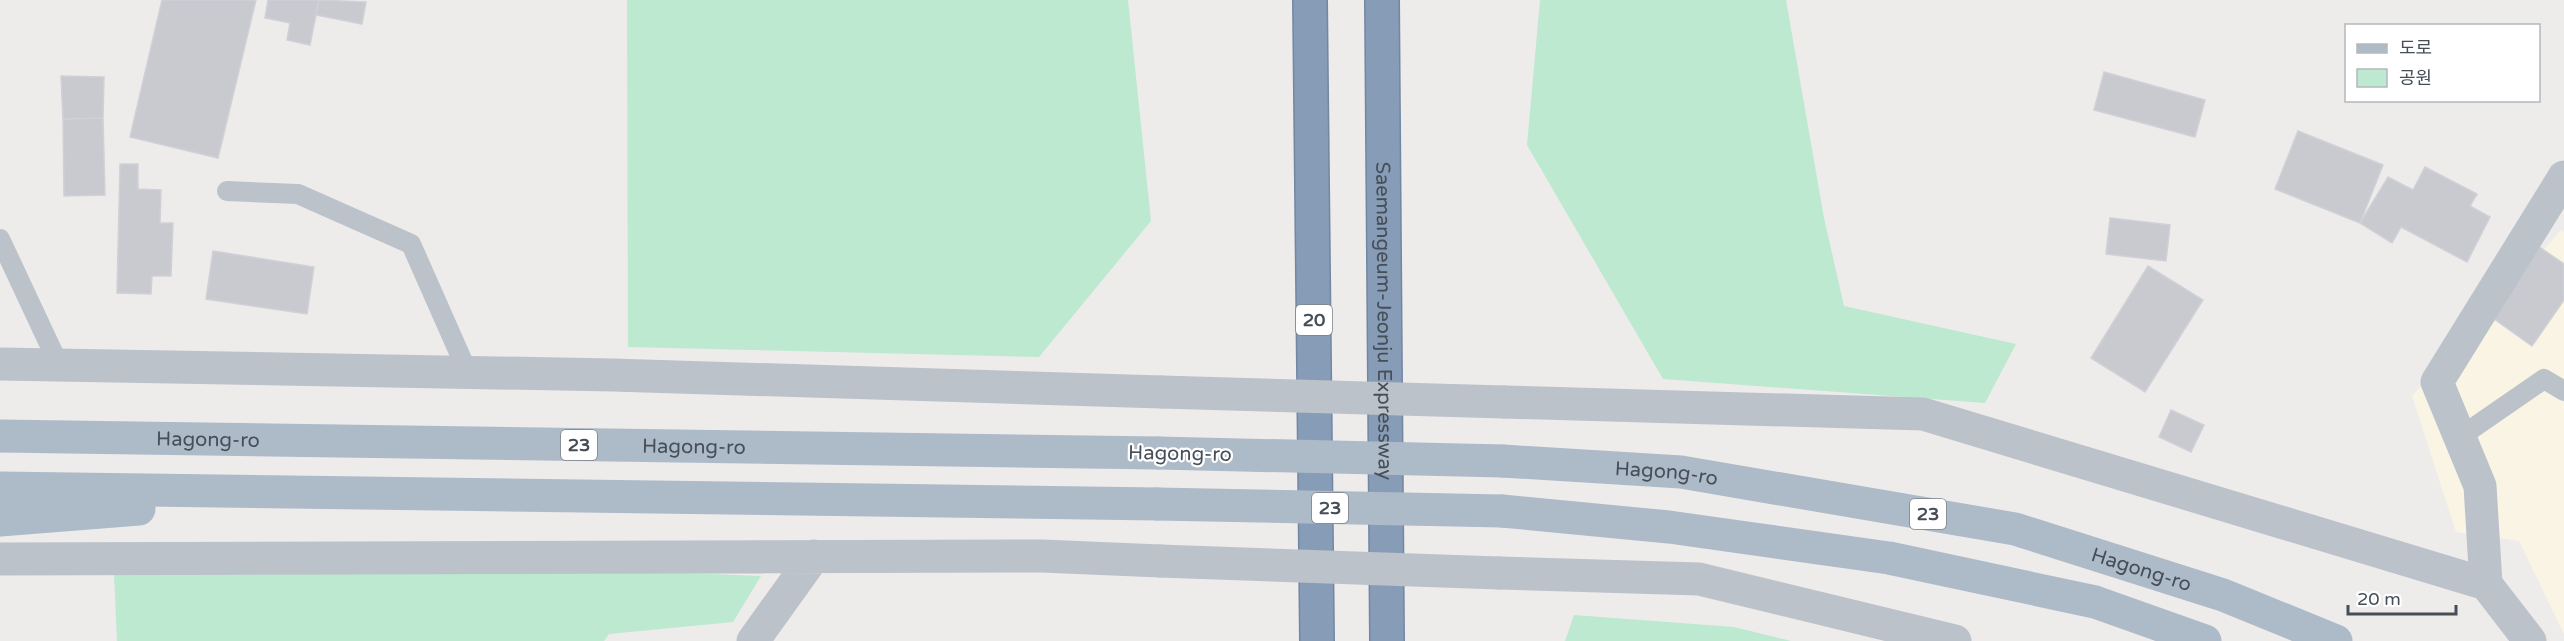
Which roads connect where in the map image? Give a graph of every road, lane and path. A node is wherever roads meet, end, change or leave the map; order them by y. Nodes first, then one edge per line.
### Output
1 (1310, 0) edge
2 (1382, 0) edge
3 (2564, 177) edge
4 (227, 191) dead end
5 (0, 239) edge
6 (0, 364) edge
7 (59, 365) junction
8 (468, 373) junction
9 (2564, 391) edge
10 (0, 436) edge
11 (2460, 437) junction
12 (0, 488) edge
13 (332, 493) junction
14 (0, 520) edge
15 (814, 556) junction
16 (0, 559) edge
17 (2486, 584) junction
18 (753, 641) edge
19 (1317, 641) edge
20 (1387, 641) edge
21 (1955, 641) edge
22 (2205, 641) edge
23 (2336, 641) edge
24 (2530, 641) edge

1 - 19 highway, 20
2 - 20 highway, Saemangeum-Jeonju Expressway
3 - 11 street
4 - 8 lane
5 - 7 lane
6 - 7 street
7 - 8 street
8 - 17 street, bridge
9 - 11 lane
10 - 23 main road, Hagong-ro / 23, bridge
11 - 17 street
12 - 13 main road, 23
13 - 14 main road
13 - 22 main road, 23, bridge
15 - 16 street
15 - 18 street
15 - 21 street, bridge
17 - 24 street

